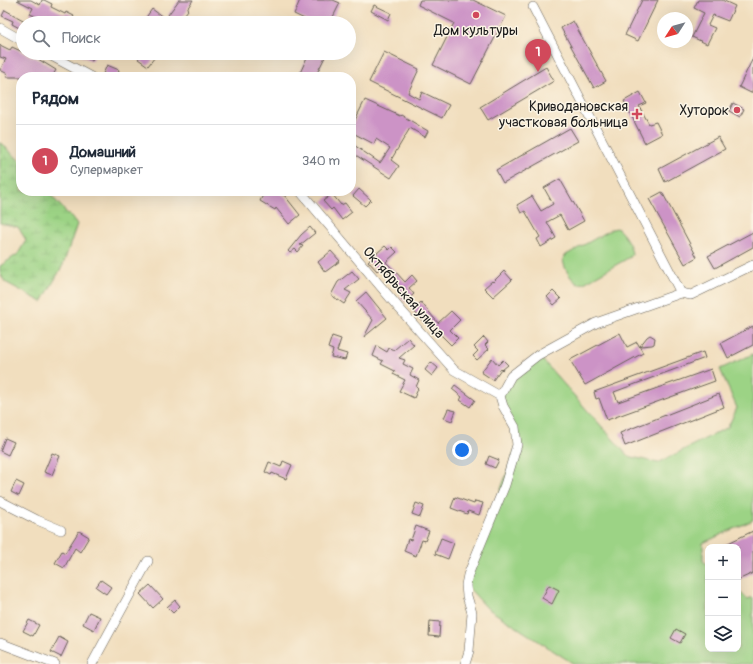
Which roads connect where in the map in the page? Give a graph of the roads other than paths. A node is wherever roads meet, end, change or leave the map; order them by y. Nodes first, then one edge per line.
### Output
1 (533, 7) dead end
2 (0, 28) edge
3 (16, 37) edge
4 (59, 60) edge
5 (82, 72) edge
6 (304, 196) edge
7 (753, 266) edge
8 (681, 293) junction
9 (500, 396) junction
10 (0, 501) edge
11 (62, 530) dead end
12 (148, 561) dead end
13 (0, 642) edge
14 (55, 664) edge
15 (92, 664) edge
16 (465, 664) edge

1 - 8 street
2 - 3 street
4 - 5 street
6 - 9 street, Октябрьская улица
7 - 8 street
8 - 9 street
9 - 16 street
10 - 11 street
12 - 15 street
13 - 14 street

